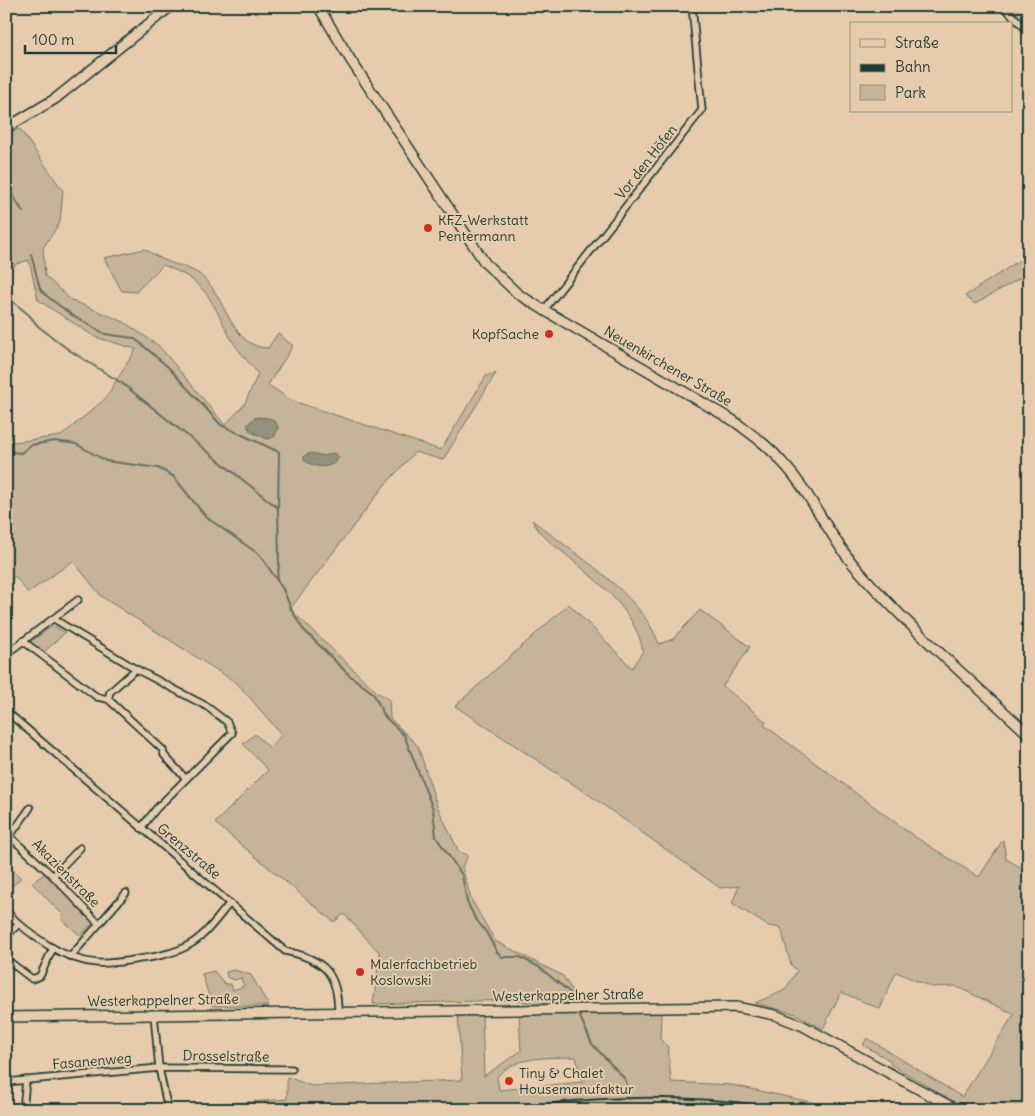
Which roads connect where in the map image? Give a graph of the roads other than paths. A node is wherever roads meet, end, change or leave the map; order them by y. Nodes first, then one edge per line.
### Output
1 (171, 6) edge
2 (318, 6) edge
3 (692, 6) edge
4 (1003, 6) edge
5 (1029, 32) edge
6 (6, 128) edge
7 (544, 310) junction
8 (78, 600) dead end
9 (54, 619) junction
10 (23, 641) junction
11 (6, 654) edge
12 (136, 669) junction
13 (108, 699) junction
14 (6, 711) edge
15 (1029, 735) edge
16 (186, 779) junction
17 (30, 808) dead end
18 (141, 828) junction
19 (8, 834) edge
20 (80, 848) dead end
21 (52, 876) junction
22 (126, 893) dead end
23 (230, 903) junction
24 (6, 911) edge
25 (98, 923) junction
26 (18, 924) junction
27 (6, 936) edge
28 (53, 948) junction
29 (70, 956) junction
30 (6, 959) edge
31 (338, 1012) junction
32 (154, 1015) junction
33 (6, 1017) edge
34 (160, 1068) junction
35 (292, 1069) dead end
36 (26, 1080) junction
37 (6, 1082) edge
38 (23, 1110) edge
39 (168, 1110) edge
40 (956, 1110) edge

1 - 6 street
2 - 7 street, Neuenkirchener Straße
3 - 7 street, Vor den Höfen
4 - 5 street
7 - 15 street, Neuenkirchener Straße
8 - 9 street
9 - 10 street
9 - 12 street
10 - 11 street
10 - 13 street
12 - 13 street
12 - 16 street
13 - 16 street
14 - 18 street, Grenzstraße
16 - 18 street
17 - 19 street
18 - 23 street, Grenzstraße
19 - 21 street, Akazienstraße
20 - 21 street
21 - 25 street, Akazienstraße
22 - 25 street
23 - 29 street
23 - 31 street, Grenzstraße
24 - 26 street
25 - 29 street, Akazienstraße
26 - 27 street
26 - 28 street
28 - 29 street
28 - 30 street
31 - 32 street, Westerkappelner Straße
31 - 40 street, Westerkappelner Straße
32 - 33 street, Westerkappelner Straße
32 - 34 street
34 - 35 street, Drosselstraße
34 - 36 street, Fasanenweg
34 - 39 street
36 - 37 street, Fasanenweg
36 - 38 street

